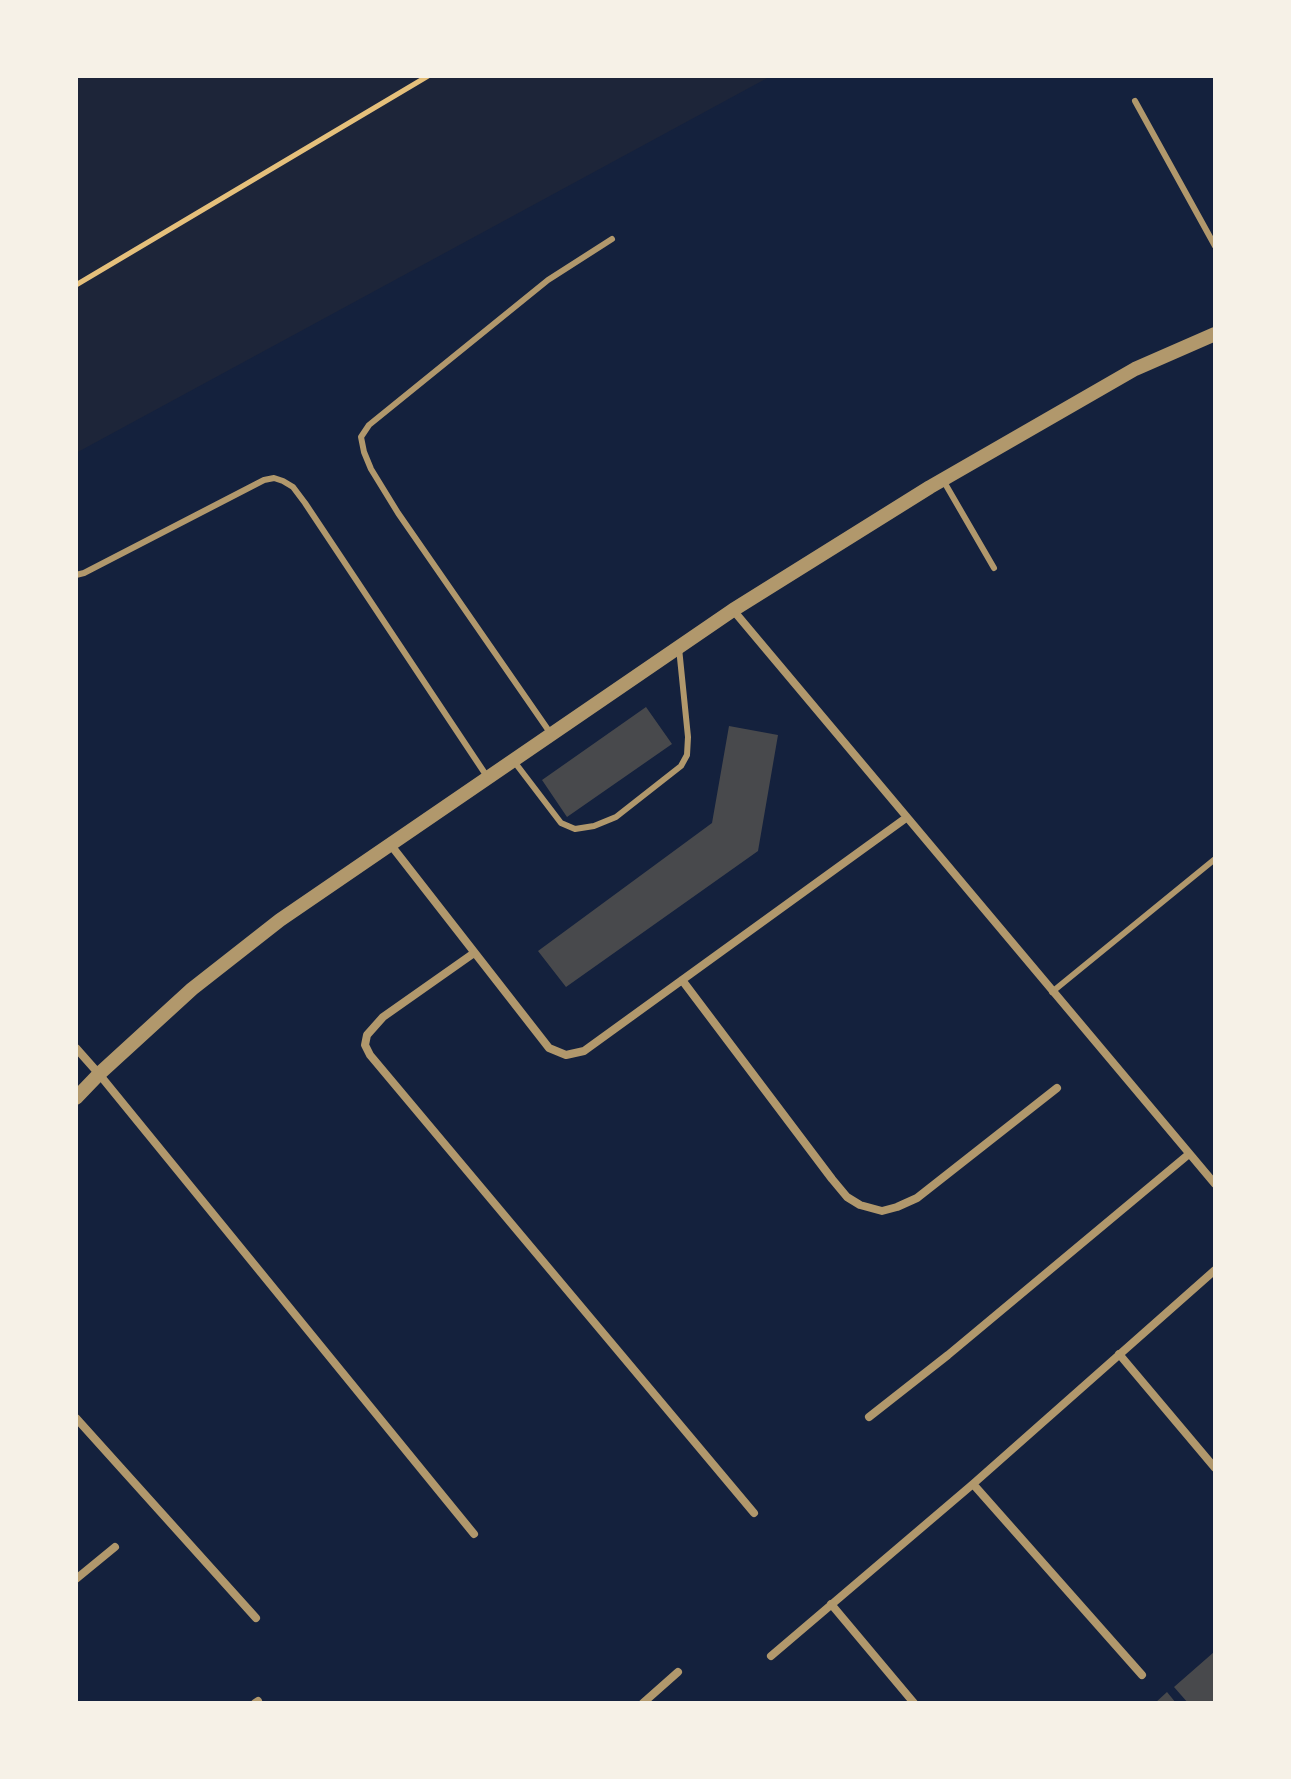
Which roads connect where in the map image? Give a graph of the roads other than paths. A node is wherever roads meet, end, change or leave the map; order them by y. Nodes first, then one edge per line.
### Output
1 (1135, 101) dead end
2 (612, 239) dead end
3 (1215, 246) edge
4 (1215, 334) edge
5 (943, 480) junction
6 (994, 568) dead end
7 (76, 575) edge
8 (733, 610) junction
9 (679, 647) junction
10 (551, 734) junction
11 (513, 760) junction
12 (488, 778) junction
13 (906, 818) junction
14 (390, 844) junction
15 (1215, 859) edge
16 (474, 953) junction
17 (682, 980) junction
18 (1052, 992) junction
19 (76, 1048) edge
20 (99, 1074) junction
21 (1057, 1088) dead end
22 (76, 1098) edge
23 (1189, 1154) junction
24 (1215, 1184) edge
25 (1215, 1270) edge
26 (1119, 1354) junction
27 (869, 1417) dead end
28 (76, 1418) edge
29 (1215, 1468) edge
30 (973, 1484) junction
31 (754, 1513) dead end
32 (474, 1534) dead end
33 (115, 1547) dead end
34 (76, 1579) edge
35 (831, 1604) junction
36 (256, 1618) dead end
37 (771, 1656) dead end
38 (678, 1672) dead end
39 (1142, 1675) dead end
40 (643, 1703) edge
41 (914, 1703) edge

1 - 3 lane
2 - 10 lane
4 - 5 street
5 - 6 lane
5 - 8 street
7 - 12 lane
8 - 9 street
8 - 13 street
9 - 10 street
9 - 11 lane
10 - 11 street
11 - 12 street
12 - 14 street
13 - 17 street
13 - 18 street
14 - 16 street
14 - 20 street
15 - 18 lane
16 - 17 street
16 - 31 street
17 - 21 street
18 - 23 street
19 - 20 street
20 - 22 street
20 - 32 street
23 - 24 street
23 - 27 street
25 - 26 street
26 - 29 street
26 - 30 street
28 - 36 street
30 - 35 street
30 - 39 street
33 - 34 street
35 - 37 street
35 - 41 street
38 - 40 street

